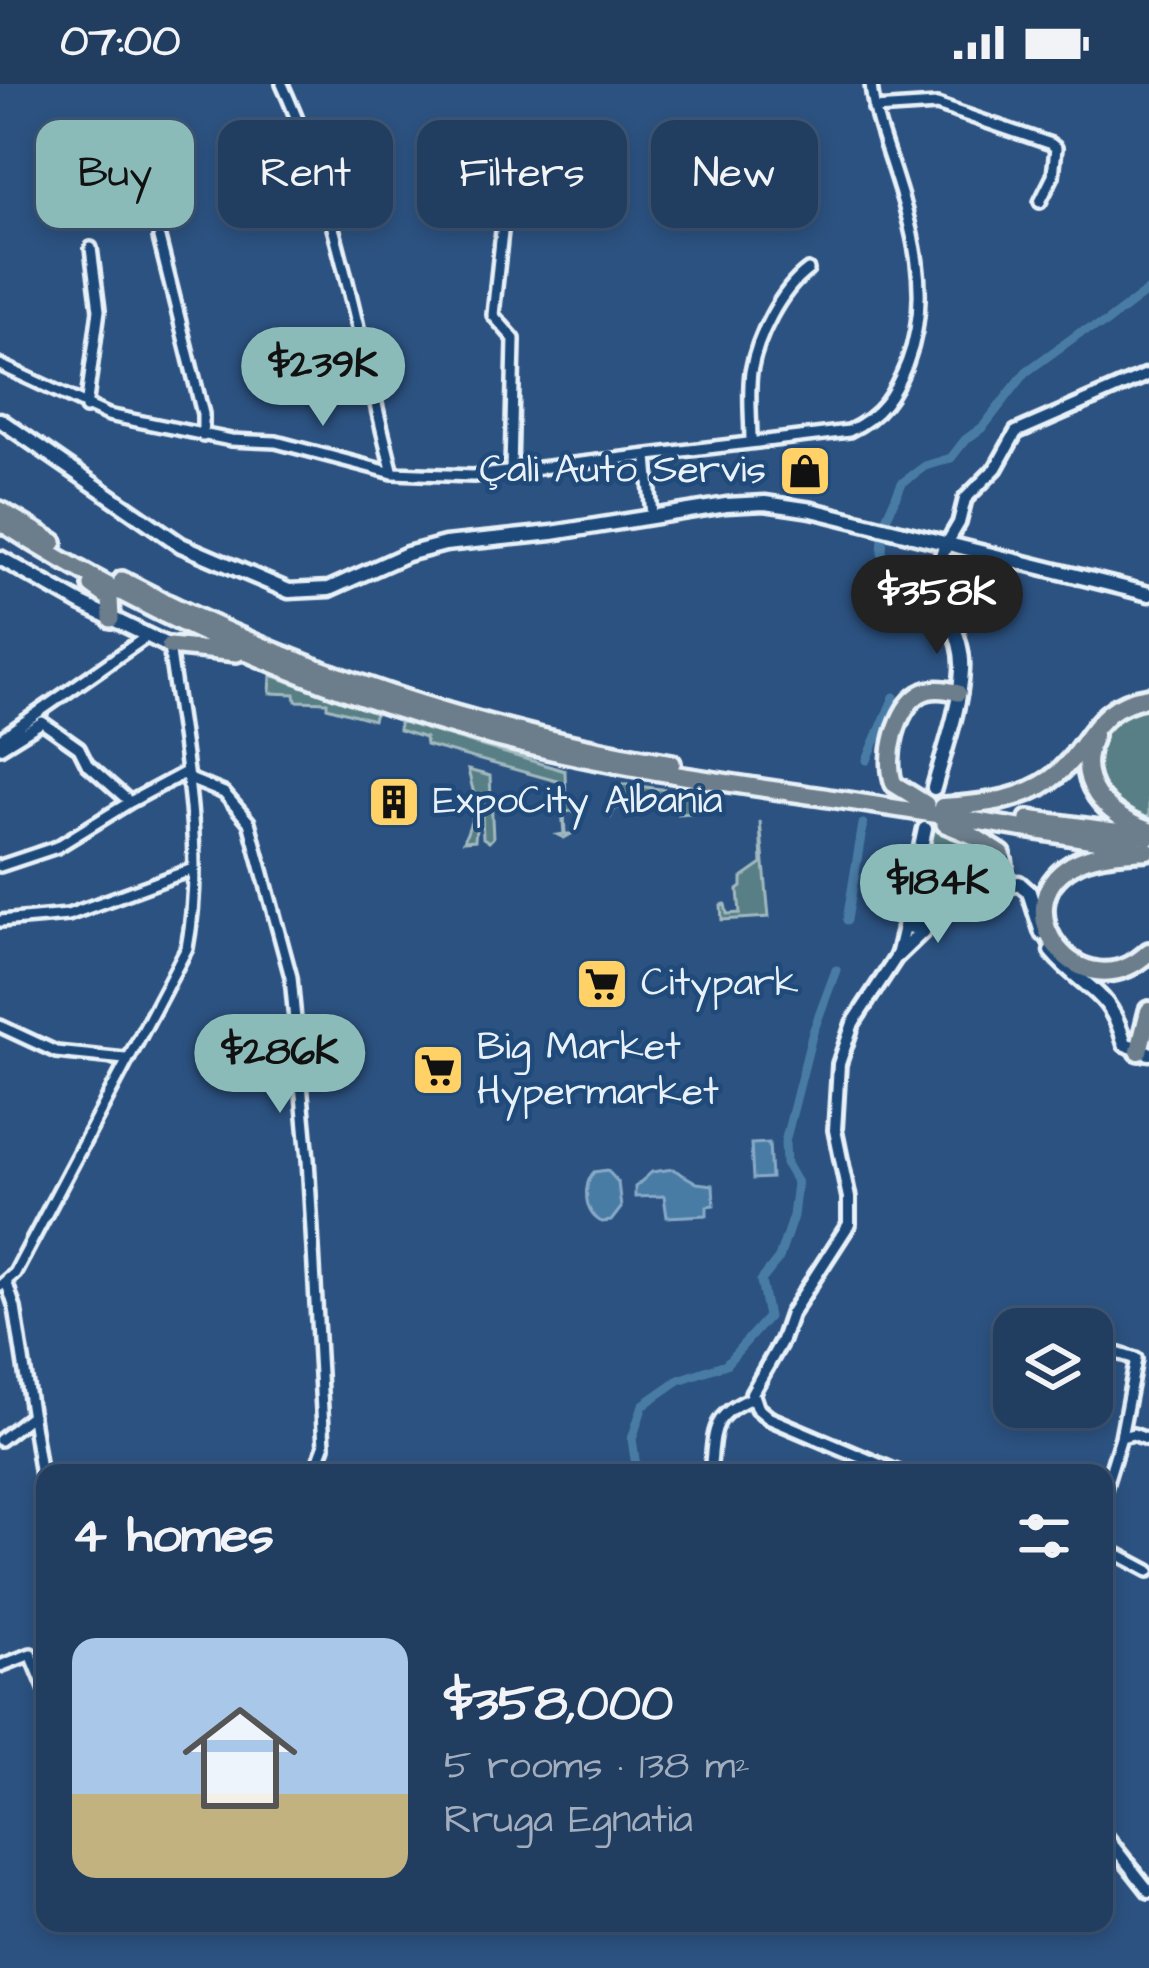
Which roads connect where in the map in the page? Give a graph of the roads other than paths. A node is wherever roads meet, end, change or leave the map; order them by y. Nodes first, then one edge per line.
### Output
1 (282, 84) edge
2 (871, 84) edge
3 (874, 109) junction
4 (1040, 202) dead end
5 (502, 228) edge
6 (159, 238) dead end
7 (92, 248) dead end
8 (808, 271) dead end
9 (0, 365) edge
10 (1149, 374) edge
11 (86, 408) junction
12 (0, 420) edge
13 (203, 436) junction
14 (751, 442) junction
15 (647, 457) junction
16 (511, 472) junction
17 (393, 473) junction
18 (0, 510) edge
19 (652, 516) junction
20 (0, 522) edge
21 (18, 533) junction
22 (946, 544) junction
23 (0, 558) edge
24 (1149, 594) edge
25 (111, 619) junction
26 (146, 637) junction
27 (169, 646) junction
28 (259, 657) junction
29 (958, 693) junction
30 (1149, 700) edge
31 (0, 743) edge
32 (186, 775) junction
33 (934, 800) junction
34 (130, 802) junction
35 (872, 805) junction
36 (926, 829) dead end
37 (1148, 842) edge
38 (1002, 854) junction
39 (0, 866) edge
40 (193, 869) junction
41 (1030, 892) junction
42 (979, 894) junction
43 (907, 905) junction
44 (944, 912) junction
45 (0, 921) edge
46 (931, 923) junction
47 (904, 927) junction
48 (1149, 952) edge
49 (897, 956) junction
50 (1149, 1011) edge
51 (0, 1027) edge
52 (1144, 1052) edge
53 (125, 1059) junction
54 (3, 1285) edge
55 (1113, 1352) edge
56 (752, 1398) junction
57 (32, 1415) junction
58 (1121, 1437) junction
59 (0, 1440) edge
60 (1149, 1440) edge
61 (39, 1464) edge
62 (317, 1464) edge
63 (711, 1464) edge
64 (878, 1464) edge
65 (1113, 1464) edge
66 (1113, 1552) edge
67 (1149, 1571) edge
68 (0, 1666) edge
69 (36, 1666) edge
70 (1113, 1845) edge
71 (1149, 1891) edge

1 - 17 street
2 - 3 street
3 - 4 street
3 - 14 street
5 - 16 street
6 - 13 street
7 - 11 street
8 - 14 street
9 - 11 street
10 - 22 street
11 - 13 street
12 - 19 main road
13 - 17 street
14 - 15 street
15 - 16 street
15 - 19 street
16 - 17 street
18 - 33 highway
19 - 22 main road
20 - 21 highway
21 - 25 highway
21 - 28 highway
22 - 24 main road
22 - 29 main road
23 - 25 main road
25 - 26 main road
26 - 27 main road
26 - 31 street
27 - 28 highway
27 - 32 street
28 - 35 highway
29 - 33 main road
29 - 33 highway
30 - 33 highway
30 - 37 highway
31 - 34 street
32 - 34 street
32 - 40 street
32 - 62 street
33 - 37 highway
34 - 39 street
35 - 37 highway
35 - 38 highway
36 - 43 main road
37 - 48 highway
38 - 41 main road
38 - 42 main road
40 - 45 street
40 - 53 street
41 - 42 main road
41 - 52 main road
42 - 44 main road
43 - 44 main road
43 - 47 main road
44 - 46 main road
46 - 47 main road
46 - 49 main road
47 - 49 street
49 - 56 street
50 - 52 highway
51 - 53 street
53 - 54 street
54 - 57 street
55 - 58 street
56 - 63 street
56 - 64 street
57 - 59 street
57 - 61 street
58 - 60 street
58 - 65 street
66 - 67 street
68 - 69 street
70 - 71 street

